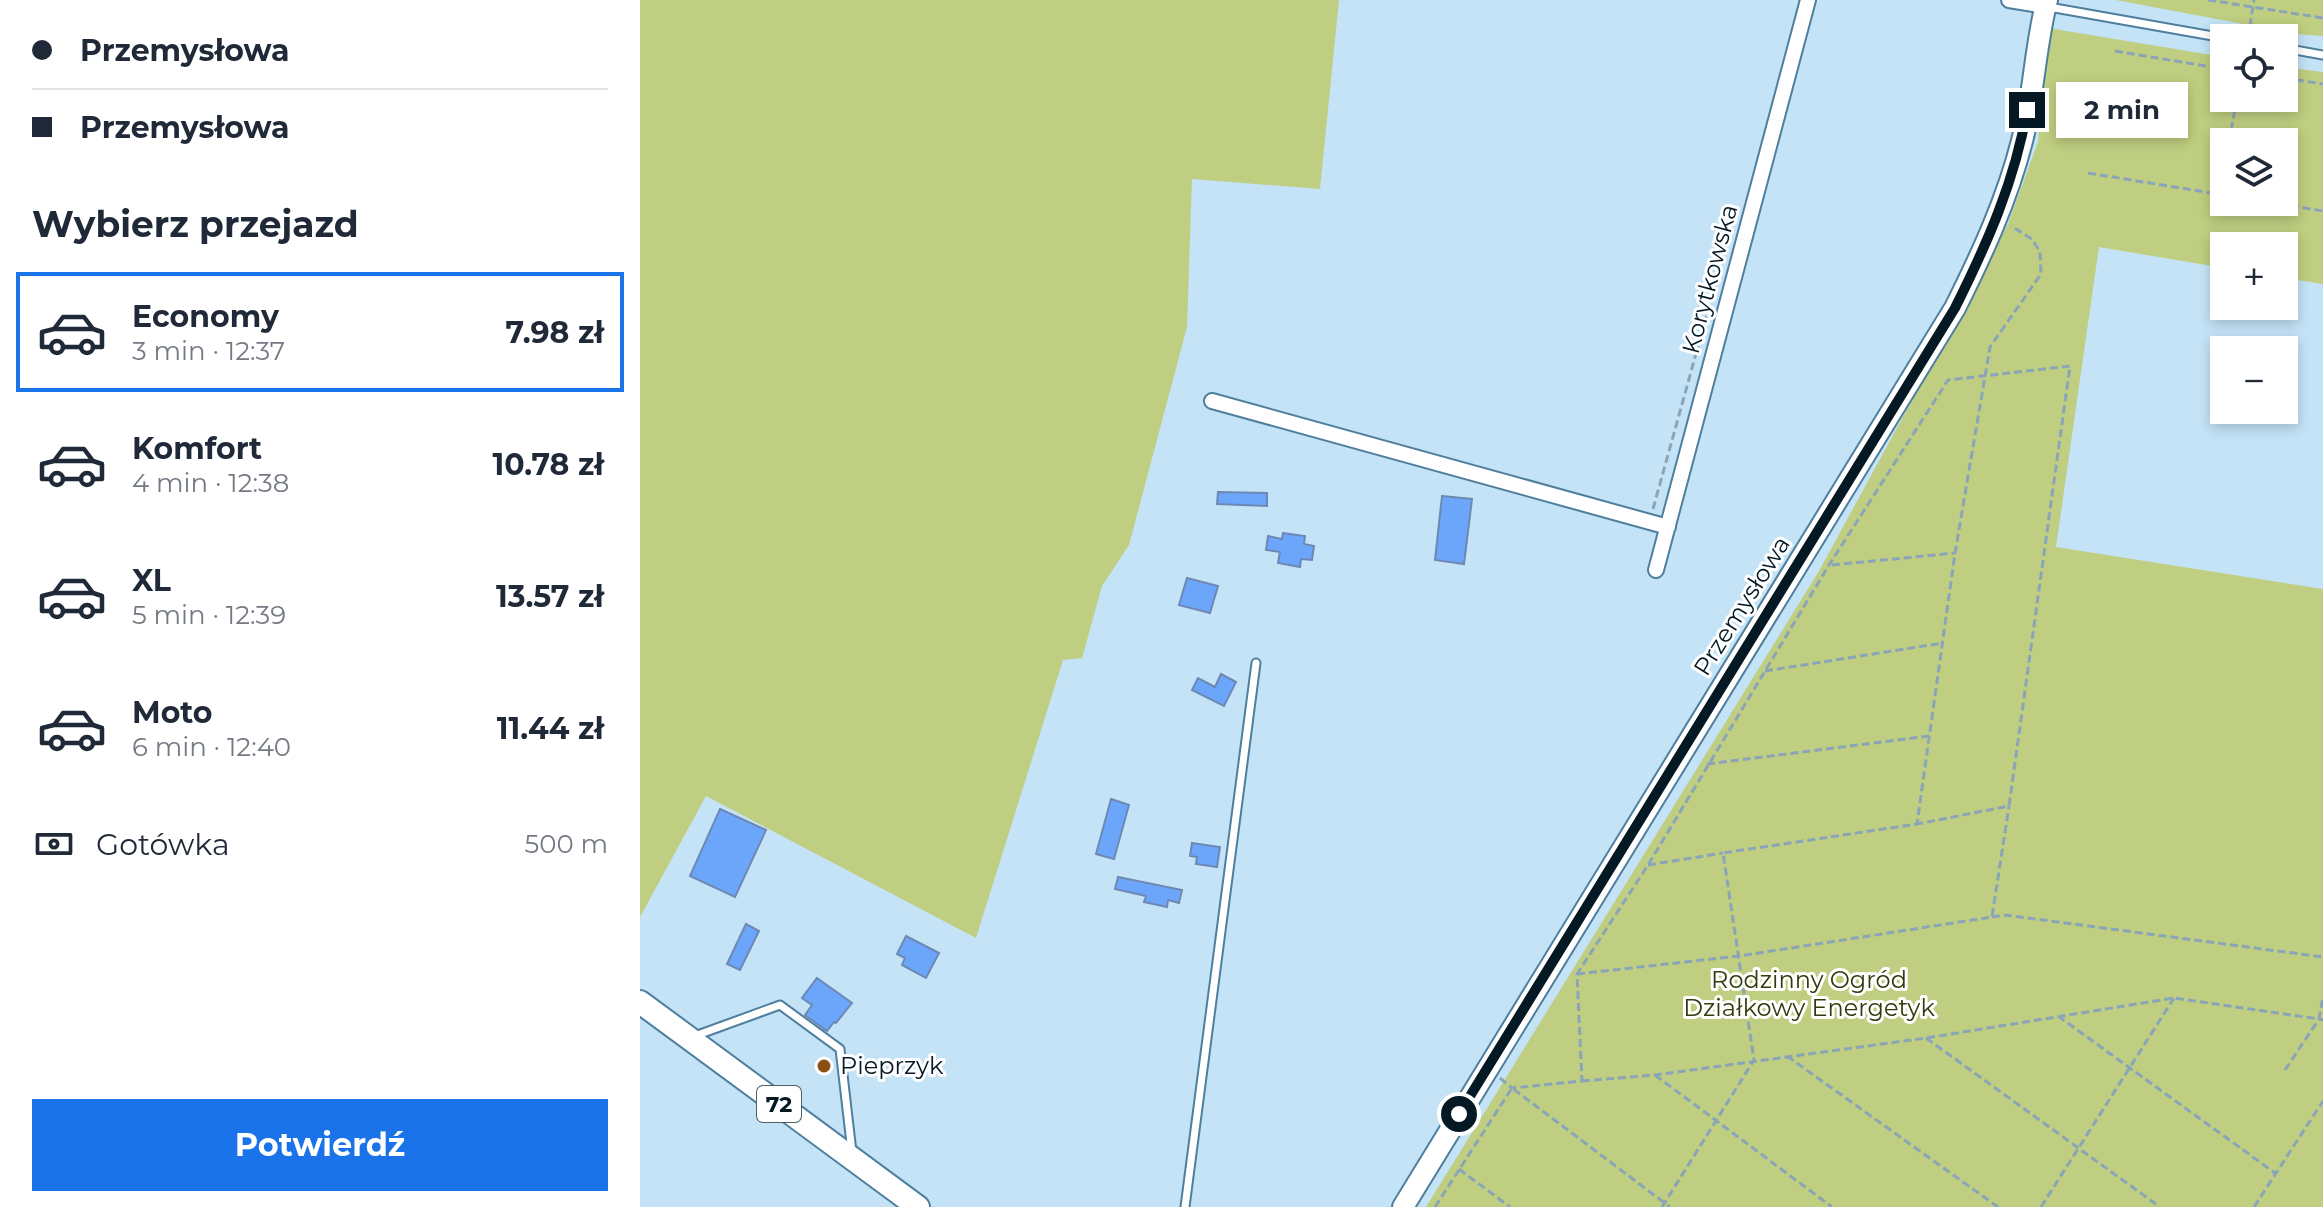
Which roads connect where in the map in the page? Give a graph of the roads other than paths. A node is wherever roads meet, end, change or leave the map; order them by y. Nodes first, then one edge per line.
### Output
1 (1808, 0) edge
2 (2009, 0) edge
3 (2046, 3) edge
4 (2210, 35) edge
5 (2298, 51) edge
6 (2323, 55) edge
7 (1212, 401) dead end
8 (1668, 527) junction
9 (1656, 570) dead end
10 (1256, 663) dead end
11 (640, 1002) edge
12 (689, 1038) junction
13 (852, 1158) junction
14 (918, 1207) edge
15 (1185, 1207) edge
16 (1403, 1207) edge

1 - 8 street, Korytkowska
2 - 3 street
3 - 4 lane
3 - 16 main road, Przemysłowa
5 - 6 lane
7 - 8 street
8 - 9 street, Korytkowska
10 - 15 lane
11 - 12 main road, 72
12 - 13 main road, 72
12 - 13 lane
13 - 14 main road, 72

